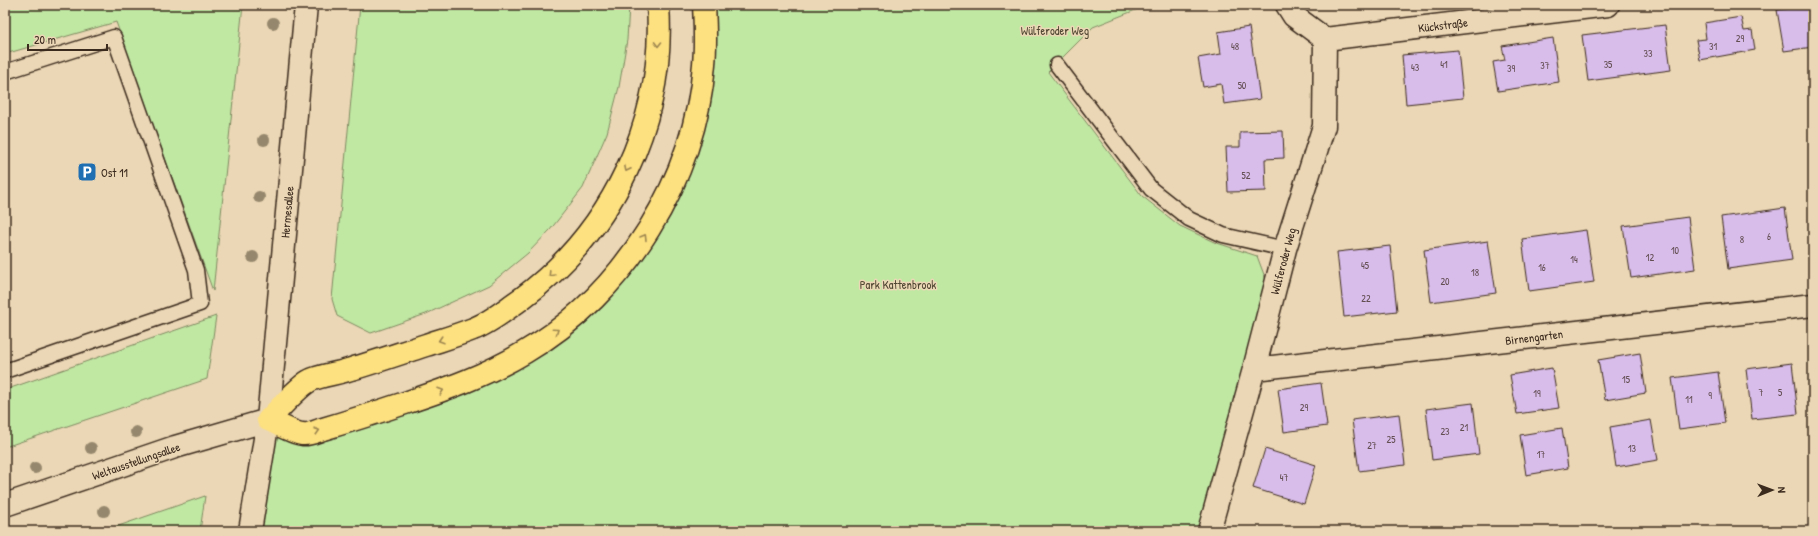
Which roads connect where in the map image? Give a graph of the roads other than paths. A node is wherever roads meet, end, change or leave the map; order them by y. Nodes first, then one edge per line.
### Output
1 (306, 5) edge
2 (658, 5) edge
3 (704, 5) edge
4 (1287, 5) edge
5 (1608, 5) edge
6 (1325, 39) junction
7 (1057, 65) dead end
8 (5, 72) edge
9 (1285, 249) junction
10 (1813, 305) edge
11 (1254, 369) junction
12 (5, 371) edge
13 (268, 420) junction
14 (5, 505) edge
15 (250, 531) edge
16 (1209, 531) edge

1 - 13 street, Hermesallee
2 -> 13 highway
13 -> 3 highway
4 - 6 street
5 - 6 street, Kückstraße
6 - 9 street, Wülferoder Weg
7 - 9 lane
8 - 12 lane
9 - 11 street, Wülferoder Weg
10 - 11 street, Birnengarten
11 - 16 street, Wülferoder Weg
13 - 14 street, Weltausstellungsallee
13 - 15 street, Hermesallee

